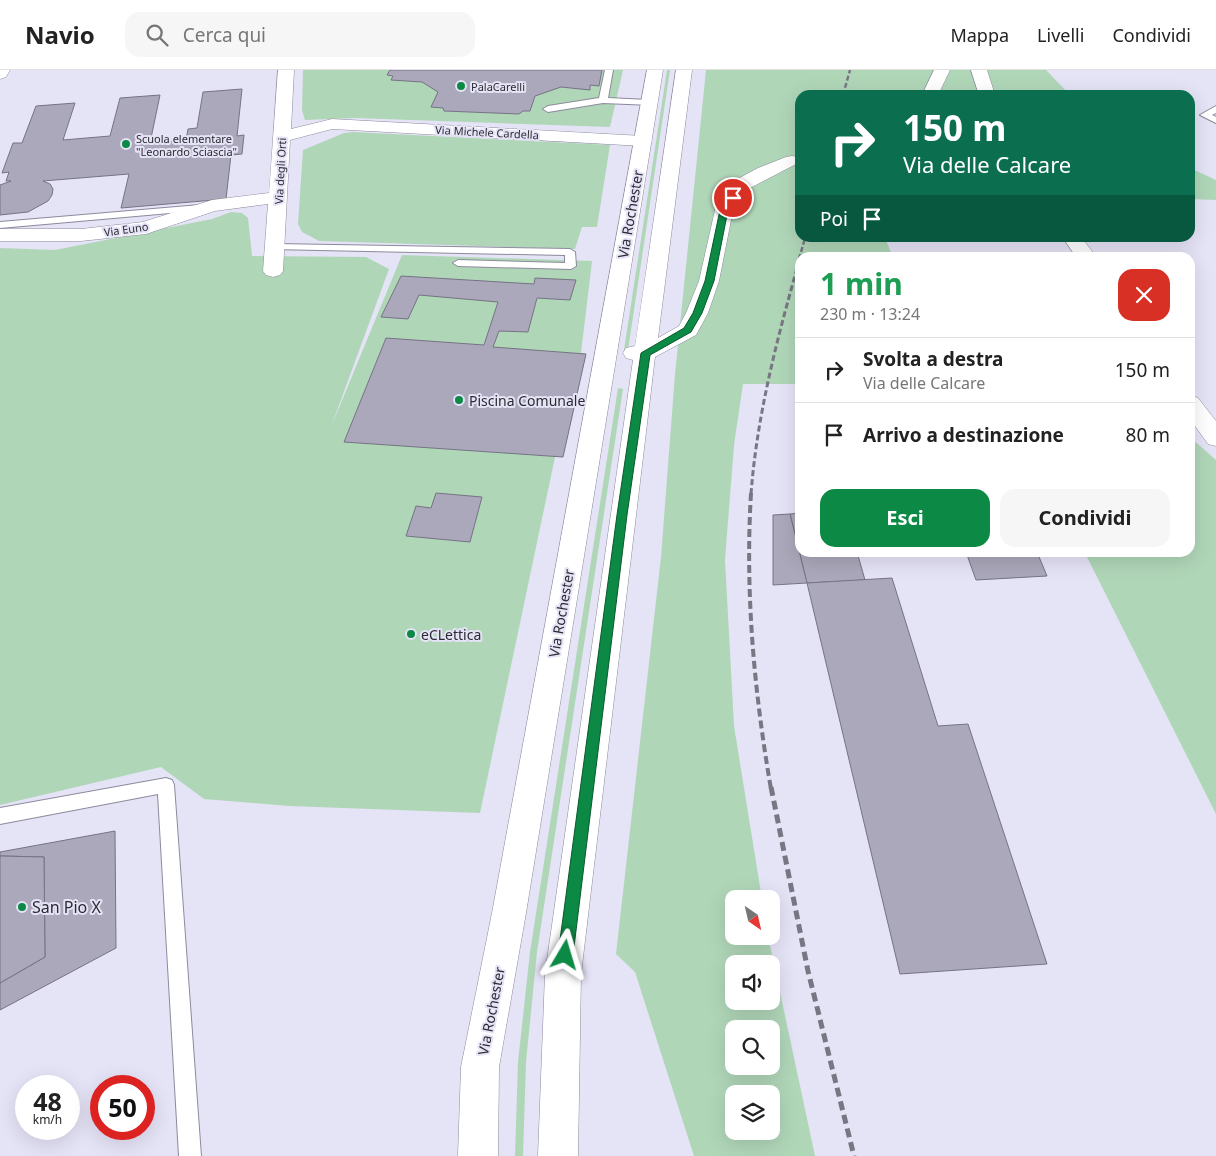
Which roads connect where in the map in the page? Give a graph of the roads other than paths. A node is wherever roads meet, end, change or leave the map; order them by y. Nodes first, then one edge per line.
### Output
1 (2, 70) edge
2 (286, 70) edge
3 (609, 70) edge
4 (655, 70) edge
5 (684, 70) edge
6 (942, 70) edge
7 (979, 70) edge
8 (0, 74) edge
9 (932, 90) edge
10 (985, 90) edge
11 (602, 100) junction
12 (649, 103) junction
13 (548, 109) dead end
14 (1216, 109) edge
15 (1216, 120) edge
16 (282, 137) junction
17 (643, 141) junction
18 (792, 161) dead end
19 (279, 196) junction
20 (208, 208) junction
21 (0, 225) edge
22 (0, 236) edge
23 (275, 247) junction
24 (458, 263) dead end
25 (273, 271) dead end
26 (607, 351) junction
27 (646, 353) junction
28 (1195, 410) edge
29 (1216, 438) edge
30 (0, 816) edge
31 (190, 1156) edge
32 (478, 1156) edge
33 (558, 1156) edge

1 - 8 main road
2 - 16 main road, Via degli Orti
3 - 11 lane
4 - 12 main road, Via Rochester
5 - 27 main road
6 - 9 main road
7 - 10 main road
11 - 12 lane
11 - 13 lane
12 - 17 main road, Via Rochester
14 - 15 lane
16 - 17 main road, Via Michele Cardella
16 - 19 main road, Via degli Orti
17 - 26 main road, Via Rochester
18 - 27 main road
19 - 20 main road, Via Euno
19 - 23 main road, Via degli Orti
20 - 21 lane
20 - 22 main road, Via Euno
23 - 24 lane
23 - 25 main road, Via degli Orti
26 - 27 main road
26 - 32 main road, Via Rochester
27 - 33 main road
28 - 29 main road
30 - 31 lane

